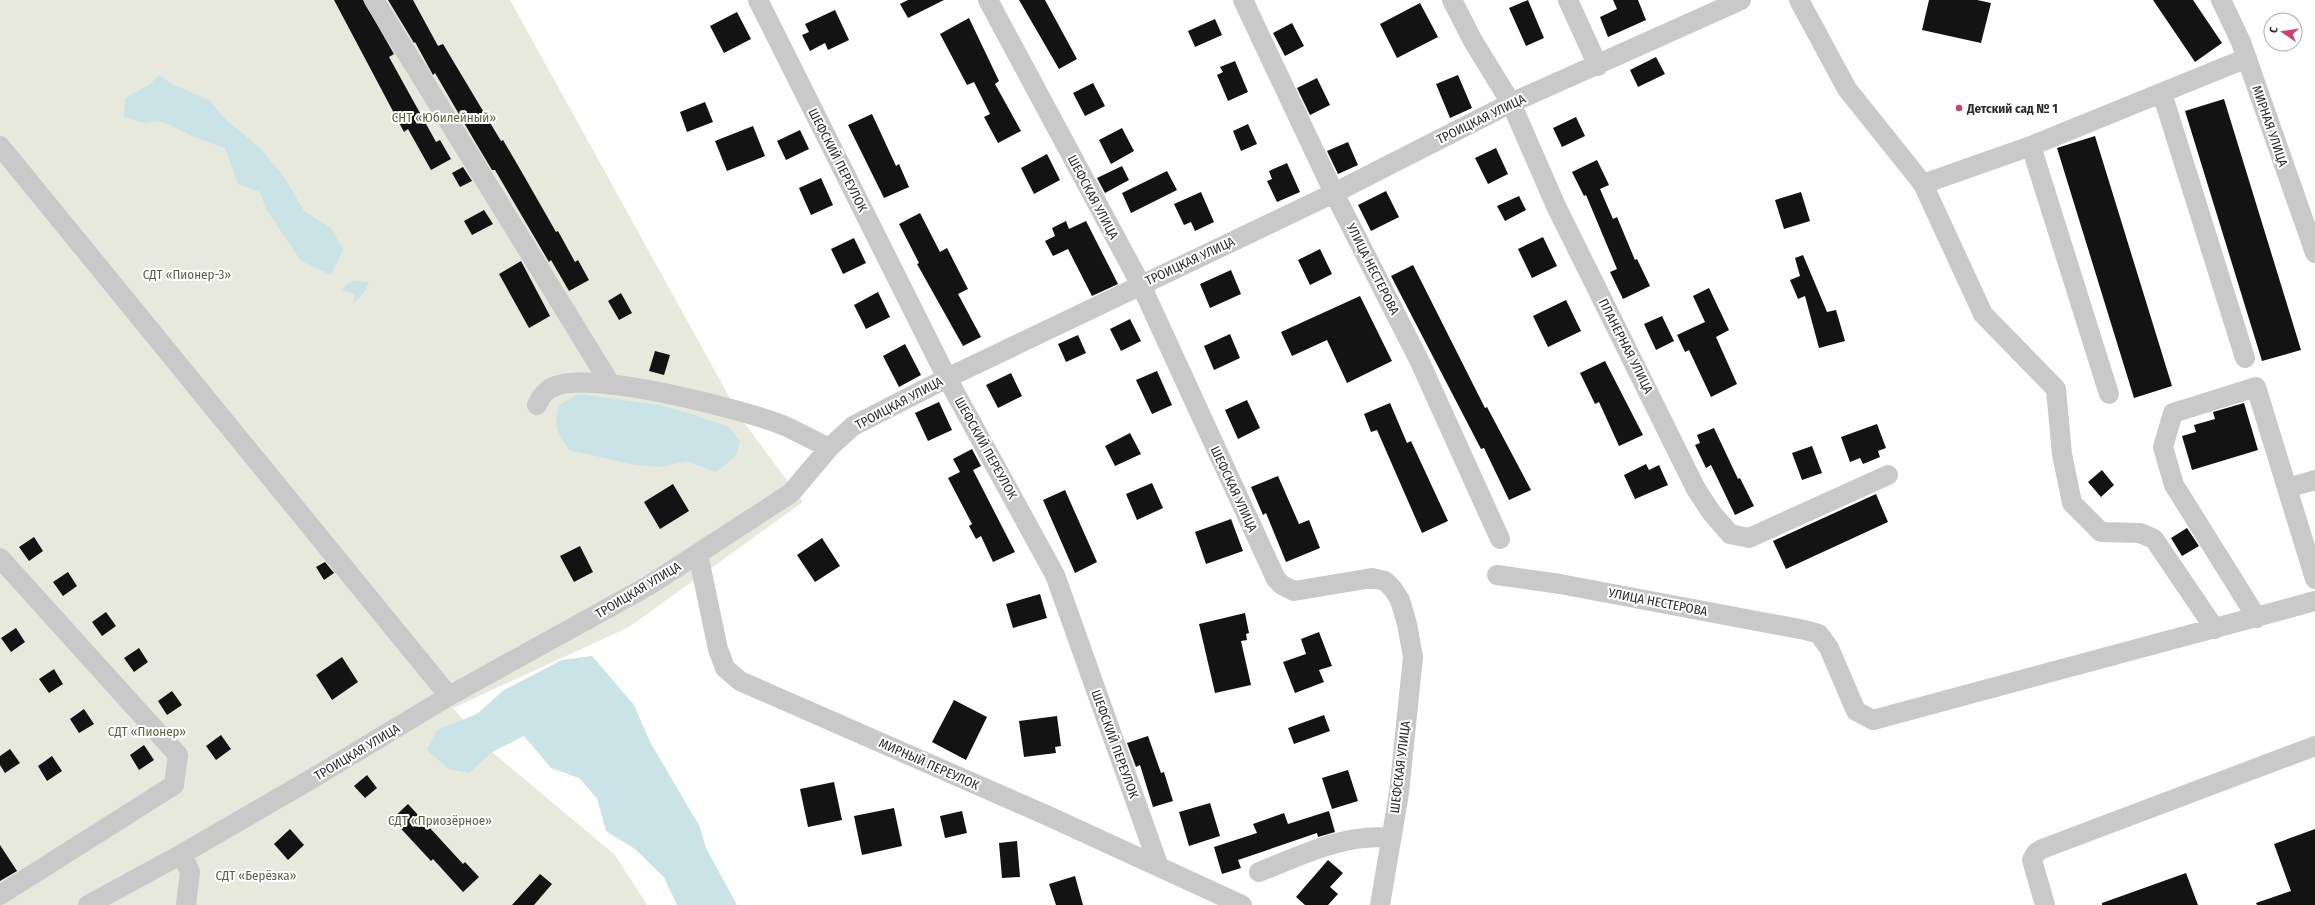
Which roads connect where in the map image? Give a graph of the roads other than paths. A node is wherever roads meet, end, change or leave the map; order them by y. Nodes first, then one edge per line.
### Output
1 (374, 0) edge
2 (758, 0) edge
3 (988, 0) edge
4 (1243, 0) edge
5 (1452, 0) edge
6 (1568, 0) edge
7 (1741, 0) edge
8 (1799, 0) edge
9 (2221, 0) edge
10 (2247, 58) junction
11 (1598, 66) junction
12 (2162, 93) junction
13 (1512, 103) junction
14 (0, 146) edge
15 (2031, 146) junction
16 (1923, 184) junction
17 (1334, 193) junction
18 (2315, 255) edge
19 (1140, 285) junction
20 (2245, 358) dead end
21 (947, 378) junction
22 (610, 385) junction
23 (2109, 394) dead end
24 (537, 405) dead end
25 (829, 448) junction
26 (1888, 475) dead end
27 (2315, 480) edge
28 (2287, 488) junction
29 (1500, 539) dead end
30 (698, 554) junction
31 (0, 558) edge
32 (1497, 575) dead end
33 (2315, 579) edge
34 (2315, 601) edge
35 (2257, 618) junction
36 (2215, 629) junction
37 (449, 696) junction
38 (2315, 746) edge
39 (1390, 838) junction
40 (182, 854) junction
41 (1159, 867) junction
42 (1259, 872) dead end
43 (0, 895) edge
44 (0, 901) edge
45 (4, 905) edge
46 (88, 905) edge
47 (186, 905) edge
48 (1242, 905) edge
49 (1380, 905) edge
50 (2045, 905) edge

1 - 22 street
2 - 21 street, ШЕФСКИЙ ПЕРЕУЛОК
3 - 19 street, ШЕФСКАЯ УЛИЦА
4 - 17 street, УЛИЦА НЕСТЕРОВА
5 - 13 street, ПЛАНЕРНАЯ УЛИЦА
6 - 11 street
7 - 11 street, ТРОИЦКАЯ УЛИЦА
8 - 16 street
9 - 10 street, МИРНАЯ УЛИЦА
10 - 12 street
10 - 18 street, МИРНАЯ УЛИЦА
11 - 13 street, ТРОИЦКАЯ УЛИЦА
12 - 15 street
12 - 20 street
13 - 17 street, ТРОИЦКАЯ УЛИЦА
13 - 26 street, ПЛАНЕРНАЯ УЛИЦА
14 - 37 street
15 - 16 street
15 - 23 street
16 - 36 street
17 - 19 street, ТРОИЦКАЯ УЛИЦА
17 - 29 street, УЛИЦА НЕСТЕРОВА
19 - 21 street, ТРОИЦКАЯ УЛИЦА
19 - 39 street, ШЕФСКАЯ УЛИЦА
21 - 25 street, ТРОИЦКАЯ УЛИЦА
21 - 41 street, ШЕФСКИЙ ПЕРЕУЛОК
22 - 24 street
22 - 25 street
25 - 30 street, ТРОИЦКАЯ УЛИЦА
27 - 28 street
28 - 33 street
28 - 35 street
30 - 37 street, ТРОИЦКАЯ УЛИЦА
30 - 41 street, МИРНЫЙ ПЕРЕУЛОК
31 - 43 street
32 - 36 street, УЛИЦА НЕСТЕРОВА
34 - 35 street
35 - 36 street
37 - 40 street, ТРОИЦКАЯ УЛИЦА
38 - 50 street
39 - 42 street
39 - 49 street, ШЕФСКАЯ УЛИЦА
40 - 46 street, ТРОИЦКАЯ УЛИЦА
40 - 47 street
41 - 48 street, МИРНЫЙ ПЕРЕУЛОК
44 - 45 street

